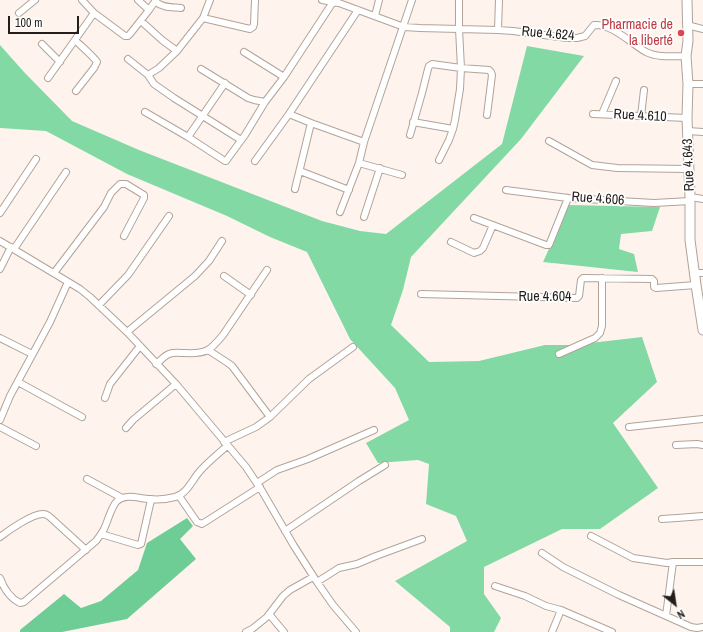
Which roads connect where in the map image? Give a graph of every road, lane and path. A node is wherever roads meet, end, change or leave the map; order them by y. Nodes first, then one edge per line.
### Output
1 (35, 0) edge
2 (82, 0) edge
3 (138, 0) edge
4 (210, 0) edge
5 (255, 0) edge
6 (322, 0) edge
7 (379, 0) edge
8 (412, 0) edge
9 (459, 0) edge
10 (499, 0) edge
11 (687, 0) edge
12 (156, 1) edge
13 (337, 2) edge
14 (181, 8) dead end
15 (149, 10) junction
16 (358, 10) junction
17 (18, 13) dead end
18 (94, 13) junction
19 (375, 16) junction
20 (203, 18) junction
21 (141, 21) junction
22 (687, 25) junction
23 (404, 27) junction
24 (703, 29) edge
25 (459, 30) junction
26 (498, 30) junction
27 (75, 40) junction
28 (42, 44) dead end
29 (177, 51) junction
30 (244, 52) dead end
31 (686, 56) junction
32 (128, 59) dead end
33 (60, 62) junction
34 (201, 68) dead end
35 (461, 68) junction
36 (148, 75) junction
37 (284, 77) junction
38 (48, 78) dead end
39 (616, 81) dead end
40 (225, 83) junction
41 (688, 84) junction
42 (703, 84) edge
43 (644, 90) dead end
44 (76, 91) dead end
45 (265, 102) junction
46 (145, 112) dead end
47 (289, 114) junction
48 (594, 114) dead end
49 (602, 114) junction
50 (487, 115) dead end
51 (203, 116) junction
52 (640, 116) junction
53 (687, 118) junction
54 (413, 122) junction
55 (311, 123) junction
56 (453, 129) junction
57 (688, 131) junction
58 (703, 132) edge
59 (410, 135) dead end
60 (188, 137) junction
61 (241, 140) junction
62 (549, 141) dead end
63 (364, 142) junction
64 (36, 159) dead end
65 (439, 160) dead end
66 (255, 161) dead end
67 (359, 163) junction
68 (380, 168) junction
69 (689, 169) junction
70 (300, 171) junction
71 (66, 172) dead end
72 (402, 175) dead end
73 (295, 189) dead end
74 (349, 190) junction
75 (506, 190) dead end
76 (568, 198) junction
77 (690, 199) junction
78 (703, 199) edge
79 (340, 212) dead end
80 (0, 213) edge
81 (170, 216) dead end
82 (364, 217) dead end
83 (474, 218) dead end
84 (493, 225) junction
85 (124, 236) dead end
86 (0, 241) edge
87 (222, 241) dead end
88 (451, 242) dead end
89 (13, 248) junction
90 (0, 269) edge
91 (267, 270) dead end
92 (698, 273) edge
93 (54, 274) junction
94 (224, 276) dead end
95 (602, 278) junction
96 (68, 282) junction
97 (696, 285) junction
98 (421, 294) dead end
99 (251, 295) junction
100 (99, 305) junction
101 (703, 329) edge
102 (127, 332) junction
103 (0, 338) edge
104 (140, 346) junction
105 (352, 347) dead end
106 (208, 350) junction
107 (32, 354) junction
108 (559, 354) dead end
109 (156, 364) junction
110 (18, 382) junction
111 (176, 384) junction
112 (105, 398) dead end
113 (82, 417) dead end
114 (270, 417) junction
115 (0, 420) edge
116 (703, 420) edge
117 (0, 427) edge
118 (630, 427) dead end
119 (126, 428) dead end
120 (374, 430) dead end
121 (226, 444) junction
122 (676, 445) dead end
123 (703, 445) edge
124 (36, 446) dead end
125 (385, 465) dead end
126 (86, 479) dead end
127 (258, 485) junction
128 (179, 496) junction
129 (122, 498) junction
130 (151, 500) junction
131 (703, 516) edge
132 (662, 519) dead end
133 (285, 531) junction
134 (101, 534) junction
135 (591, 536) dead end
136 (0, 537) edge
137 (422, 539) dead end
138 (86, 550) junction
139 (542, 553) dead end
140 (673, 562) junction
141 (703, 562) edge
142 (0, 578) edge
143 (315, 579) junction
144 (495, 586) dead end
145 (561, 610) junction
146 (269, 614) junction
147 (666, 616) junction
148 (703, 627) edge
149 (246, 632) edge
150 (284, 632) edge
151 (356, 632) edge
152 (552, 632) edge
153 (612, 632) edge

1 - 17 street
2 - 18 street
3 - 15 street
4 - 20 street
5 - 20 street
6 - 13 street
7 - 19 street
8 - 23 street
9 - 25 street
10 - 26 street
11 - 22 highway, Rue 4.643
12 - 14 street
12 - 15 street
13 - 16 street
13 - 37 street
15 - 21 street
16 - 19 street
16 - 47 street
18 - 21 street
18 - 27 street
19 - 23 street
20 - 29 street
21 - 29 street
22 - 24 street
22 - 31 highway, Rue 4.643
23 - 25 street
23 - 63 street
25 - 26 street
25 - 35 street
26 - 31 street, Rue 4.624
27 - 33 street
27 - 44 street
28 - 33 street
29 - 36 street
30 - 37 street
31 - 41 highway, Rue 4.643
32 - 36 street
33 - 38 street
34 - 40 street
35 - 50 street
35 - 54 street
35 - 56 street
36 - 51 street
37 - 45 street
39 - 49 street
40 - 45 street
40 - 51 street
41 - 42 street
41 - 53 highway, Rue 4.643
43 - 52 street
45 - 61 street
46 - 60 street
47 - 55 street
47 - 66 street
48 - 49 street, Rue 4.610
49 - 52 street, Rue 4.610
51 - 60 street
51 - 61 street
52 - 53 street, Rue 4.610
53 - 57 highway, Rue 4.643
54 - 56 street
54 - 59 street
55 - 63 street
55 - 70 street
56 - 65 street
57 - 58 street
57 - 69 highway, Rue 4.643
60 - 61 street
62 - 69 street
63 - 67 street
64 - 80 street
67 - 68 street
67 - 74 street
68 - 72 street
68 - 82 street
69 - 77 highway, Rue 4.643
70 - 73 street
70 - 74 street
71 - 89 street
74 - 79 street
75 - 76 street, Rue 4.606
76 - 77 street, Rue 4.606
76 - 84 street
77 - 78 street, Rue 4.606
77 - 92 highway, Rue 4.643
81 - 100 street
83 - 84 street
84 - 88 street
85 - 93 street
86 - 89 street
87 - 102 street
89 - 90 street
89 - 93 street
91 - 99 street
92 - 97 highway, Rue 4.643
93 - 96 street
94 - 99 street
95 - 97 street, Rue 4.604
95 - 98 street, Rue 4.604
95 - 108 street
96 - 100 street
96 - 107 street
97 - 101 highway, Rue 4.643
99 - 106 street
100 - 102 street
102 - 104 street
103 - 107 street
104 - 109 street
104 - 112 street
105 - 114 street
106 - 109 street
106 - 114 street
107 - 110 street
109 - 111 street
110 - 113 street
110 - 115 street
111 - 119 street
111 - 121 street
114 - 121 street
116 - 118 street
117 - 124 street
120 - 127 street
121 - 127 street
121 - 128 street
122 - 123 street
125 - 133 street
126 - 129 street
127 - 128 street
127 - 133 street
128 - 130 street
129 - 130 street
129 - 134 street
130 - 134 street
131 - 132 street
133 - 143 street
134 - 138 street
135 - 140 street
136 - 138 street
137 - 143 street
138 - 142 street
139 - 147 street
140 - 141 street
140 - 147 street
143 - 146 street
143 - 151 street
144 - 145 street
145 - 152 street
145 - 153 street
146 - 149 street
146 - 150 street
147 - 148 street

